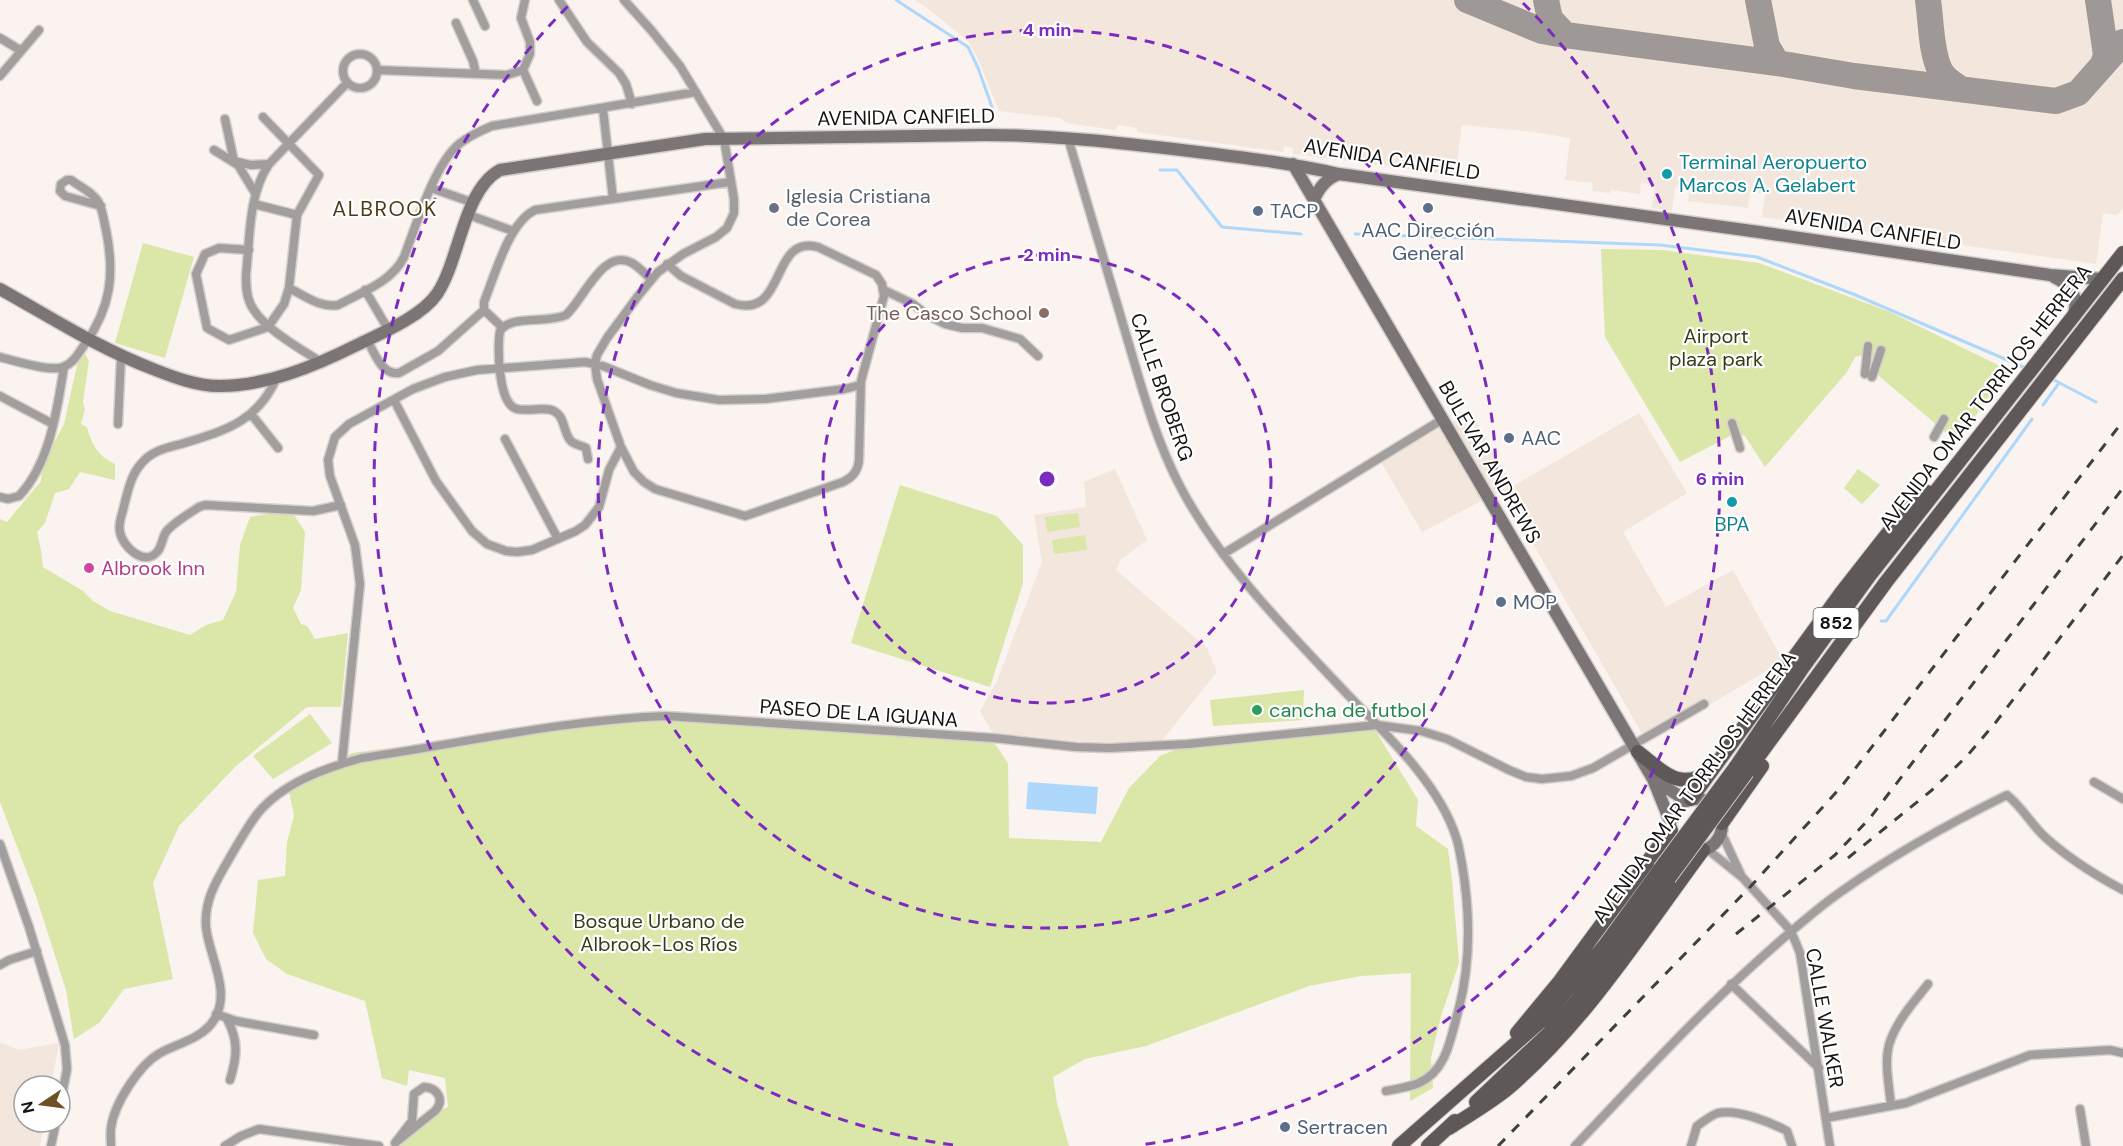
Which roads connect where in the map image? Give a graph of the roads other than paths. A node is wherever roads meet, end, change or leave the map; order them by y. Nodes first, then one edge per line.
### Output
1 (473, 0) edge
2 (525, 0) edge
3 (559, 0) edge
4 (624, 0) edge
5 (456, 22) dead end
6 (485, 26) dead end
7 (39, 30) dead end
8 (0, 38) edge
9 (20, 50) junction
10 (377, 70) junction
11 (523, 70) junction
12 (476, 74) junction
13 (0, 76) edge
14 (347, 83) junction
15 (696, 92) junction
16 (537, 101) dead end
17 (632, 104) junction
18 (603, 109) junction
19 (263, 117) dead end
20 (225, 119) dead end
21 (1068, 138) junction
22 (724, 139) junction
23 (290, 143) junction
24 (214, 150) dead end
25 (609, 153) junction
26 (234, 161) junction
27 (269, 164) junction
28 (1293, 164) junction
29 (1339, 174) junction
30 (730, 182) junction
31 (431, 188) junction
32 (255, 193) junction
33 (613, 199) junction
34 (1314, 199) junction
35 (254, 204) junction
36 (101, 206) dead end
37 (471, 209) junction
38 (297, 215) junction
39 (513, 231) junction
40 (249, 250) junction
41 (2123, 253) edge
42 (667, 264) junction
43 (2050, 275) junction
44 (651, 279) junction
45 (2102, 279) junction
46 (2123, 279) edge
47 (289, 288) junction
48 (0, 289) edge
49 (365, 290) junction
50 (884, 290) junction
51 (484, 310) junction
52 (2073, 317) junction
53 (268, 327) junction
54 (502, 327) junction
55 (388, 329) junction
56 (87, 340) junction
57 (367, 340) junction
58 (1868, 346) dead end
59 (1881, 350) dead end
60 (1038, 356) dead end
61 (0, 357) edge
62 (121, 357) junction
63 (321, 363) junction
64 (596, 364) junction
65 (64, 367) junction
66 (500, 368) junction
67 (277, 377) junction
68 (860, 385) junction
69 (0, 396) edge
70 (393, 400) junction
71 (251, 414) junction
72 (1443, 419) junction
73 (1944, 419) dead end
74 (1732, 423) dead end
75 (53, 424) junction
76 (118, 424) dead end
77 (1934, 437) dead end
78 (505, 439) dead end
79 (621, 447) junction
80 (278, 448) dead end
81 (1740, 448) dead end
82 (588, 459) dead end
83 (1941, 482) junction
84 (0, 496) edge
85 (342, 506) junction
86 (558, 539) junction
87 (1223, 554) junction
88 (1704, 704) dead end
89 (1377, 725) junction
90 (1636, 749) junction
91 (1723, 758) junction
92 (342, 763) junction
93 (1713, 770) junction
94 (1745, 773) junction
95 (1653, 779) junction
96 (2094, 782) dead end
97 (2123, 799) edge
98 (1689, 800) junction
99 (1670, 825) junction
100 (1721, 827) junction
101 (0, 844) edge
102 (1705, 849) junction
103 (1644, 866) junction
104 (1668, 878) junction
105 (1743, 878) junction
106 (2123, 890) edge
107 (1791, 931) junction
108 (37, 951) junction
109 (0, 965) edge
110 (1731, 984) junction
111 (1928, 984) dead end
112 (216, 1014) junction
113 (227, 1019) junction
114 (314, 1035) dead end
115 (2123, 1053) edge
116 (1819, 1068) junction
117 (66, 1074) edge
118 (230, 1080) dead end
119 (1471, 1084) junction
120 (1386, 1091) dead end
121 (1891, 1105) junction
122 (2080, 1109) dead end
123 (1826, 1118) junction
124 (242, 1136) junction
125 (312, 1137) junction
126 (392, 1144) edge
127 (111, 1146) edge
128 (225, 1146) edge
129 (244, 1146) edge
130 (315, 1146) edge
131 (379, 1146) edge
132 (1399, 1146) edge
133 (1428, 1146) edge
134 (1575, 1146) edge
135 (1691, 1146) edge
136 (1792, 1146) edge
137 (1830, 1146) edge
138 (2086, 1146) edge

1 - 6 street
2 - 11 street
3 - 17 street
4 - 15 street
5 - 12 street
7 - 9 street
8 - 9 street
9 - 13 street
10 - 12 street
10 - 14 street
10 - 14 street
11 - 12 street
11 - 16 street
14 - 23 street
15 - 17 street
15 - 22 street
17 - 18 street
18 - 25 street
18 - 31 street
19 - 23 street
20 - 26 street
21 - 22 main road, AVENIDA CANFIELD
21 - 28 main road, AVENIDA CANFIELD
21 - 87 street, CALLE BROBERG
22 - 25 main road, AVENIDA CANFIELD
22 - 30 street
23 - 27 street
23 - 38 street
24 - 26 street
25 - 33 street
25 - 37 main road, AVENIDA CANFIELD
26 - 27 street
26 - 32 street
27 - 32 street
28 - 29 main road, AVENIDA CANFIELD
28 - 34 main road, BULEVAR ANDREWS
29 - 34 main road
29 - 43 main road, AVENIDA CANFIELD
30 - 33 street
30 - 42 street
31 - 37 street
31 - 49 street
32 - 35 street
33 - 39 street
34 - 72 main road, BULEVAR ANDREWS
35 - 38 street
35 - 40 street
36 - 56 street
37 - 39 street
37 - 55 main road, AVENIDA CANFIELD
38 - 47 street
39 - 51 street
40 - 53 street
40 - 53 street
41 - 45 main road, AVENIDA OMAR TORRIJOS HERRERA / 852
42 - 44 street
42 - 50 street
43 - 45 main road, AVENIDA CANFIELD
43 - 52 main road
44 - 54 street
44 - 64 street
45 - 52 main road, AVENIDA OMAR TORRIJOS HERRERA / 852
46 - 94 main road, AVENIDA OMAR TORRIJOS HERRERA / 852
47 - 49 street
47 - 53 street
48 - 56 main road, AVENIDA CANFIELD
49 - 55 street
50 - 60 street
50 - 68 street
51 - 54 street
51 - 57 street
52 - 83 main road, AVENIDA OMAR TORRIJOS HERRERA / 852
53 - 63 street
54 - 66 street
55 - 57 main road, AVENIDA CANFIELD
56 - 62 main road, AVENIDA CANFIELD
56 - 65 street
57 - 63 main road, AVENIDA CANFIELD
58 - 59 street
61 - 65 street
62 - 67 main road, AVENIDA CANFIELD
62 - 76 street
63 - 67 main road, AVENIDA CANFIELD
64 - 66 street
64 - 68 street
64 - 79 street
65 - 75 street
66 - 70 street
66 - 82 street
67 - 71 street
68 - 79 street
69 - 75 street
70 - 85 street
70 - 86 street
71 - 80 street
71 - 85 street
72 - 87 street
72 - 90 main road, BULEVAR ANDREWS
73 - 77 street
74 - 81 street
75 - 84 street
78 - 86 street
79 - 86 street
83 - 91 main road
83 - 94 main road, AVENIDA OMAR TORRIJOS HERRERA / 852
85 - 92 street
87 - 89 street, CALLE BROBERG
88 - 90 street, PASEO DE LA IGUANA
89 - 90 street, PASEO DE LA IGUANA
89 - 92 street, PASEO DE LA IGUANA
89 - 120 street, CALLE BROBERG
90 - 93 main road
90 - 95 main road, BULEVAR ANDREWS
91 - 93 main road
91 - 94 main road
92 - 112 street, PASEO DE LA IGUANA
93 - 98 main road
94 - 100 main road
94 - 104 main road, AVENIDA OMAR TORRIJOS HERRERA / 852, bridge
95 - 98 main road, BULEVAR ANDREWS
95 - 99 main road, BULEVAR ANDREWS
96 - 97 street
98 - 99 main road
98 - 100 main road
99 - 102 main road
99 - 103 main road
100 - 102 main road
100 - 105 street, CALLE WALKER
101 - 108 street
102 - 104 main road
102 - 105 street, CALLE WALKER
103 - 104 main road
103 - 119 main road
104 - 119 main road, AVENIDA OMAR TORRIJOS HERRERA
104 - 133 main road, AVENIDA OMAR TORRIJOS HERRERA
105 - 107 street, CALLE WALKER
106 - 107 street
107 - 110 street
107 - 116 street, CALLE WALKER
108 - 109 street
108 - 117 street
110 - 116 street
110 - 134 street
111 - 121 street
112 - 113 street
112 - 127 street
113 - 114 street
113 - 118 street
115 - 121 street
116 - 123 street, CALLE WALKER
119 - 132 main road, AVENIDA OMAR TORRIJOS HERRERA
121 - 123 street
122 - 138 street
123 - 137 street, CALLE WALKER
124 - 125 street
124 - 128 street
124 - 129 street
125 - 130 street
125 - 131 street
126 - 126 street
135 - 136 street

